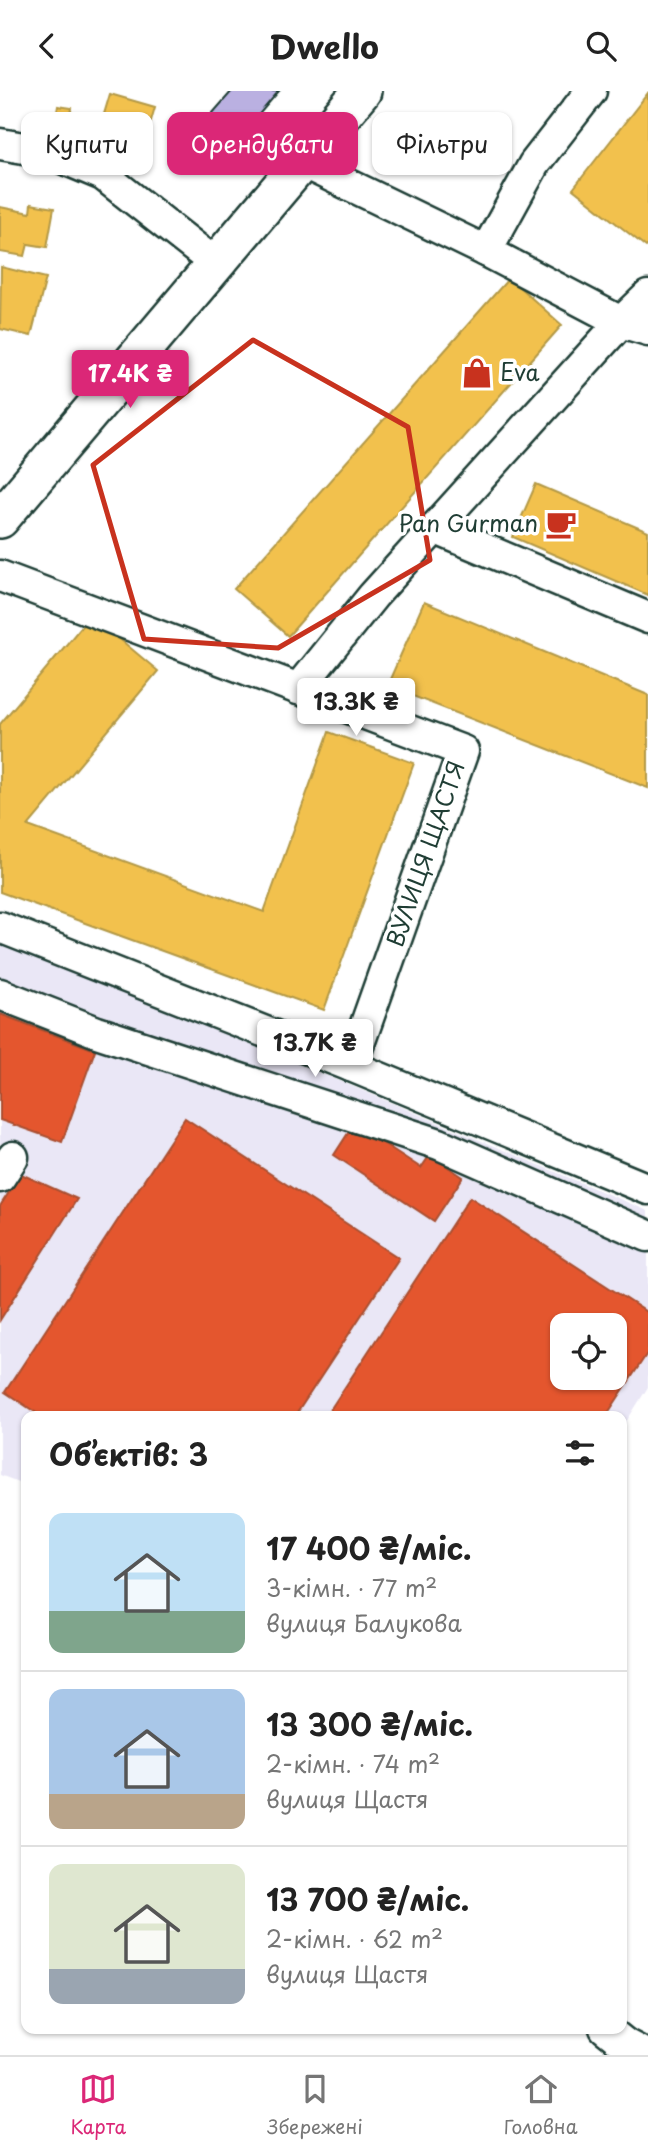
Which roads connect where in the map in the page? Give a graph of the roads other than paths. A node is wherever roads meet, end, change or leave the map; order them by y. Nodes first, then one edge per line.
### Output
1 (362, 91) edge
2 (591, 91) edge
3 (344, 112) edge
4 (0, 144) edge
5 (291, 175) edge
6 (329, 175) edge
7 (486, 251) junction
8 (216, 264) junction
9 (648, 296) edge
10 (635, 326) edge
11 (0, 519) edge
12 (434, 529) junction
13 (0, 576) edge
14 (648, 618) edge
15 (298, 689) junction
16 (0, 927) edge
17 (0, 994) edge
18 (351, 1066) junction
19 (648, 1189) edge
20 (648, 1235) edge

1 - 3 main road
2 - 7 street
4 - 8 street
5 - 8 main road
6 - 7 street
7 - 10 street
8 - 11 main road
9 - 10 street
10 - 12 street
12 - 14 street
12 - 15 street
13 - 15 street, ВУЛИЦЯ ЩАСТЯ
15 - 18 street, ВУЛИЦЯ ЩАСТЯ
16 - 18 street
17 - 20 street
18 - 19 street

